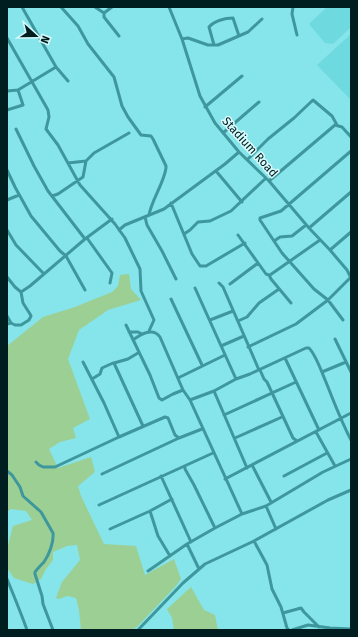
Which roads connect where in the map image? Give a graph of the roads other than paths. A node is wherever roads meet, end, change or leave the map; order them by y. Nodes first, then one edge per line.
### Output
1 (22, 7) edge
2 (61, 7) edge
3 (96, 7) edge
4 (112, 7) edge
5 (170, 7) edge
6 (292, 7) edge
7 (104, 13) junction
8 (262, 20) dead end
9 (297, 35) dead end
10 (119, 36) dead end
11 (239, 36) junction
12 (7, 38) edge
13 (182, 39) junction
14 (214, 45) junction
15 (56, 67) junction
16 (242, 76) dead end
17 (68, 81) dead end
18 (32, 83) junction
19 (18, 90) junction
20 (7, 91) edge
21 (259, 102) dead end
22 (205, 107) junction
23 (7, 110) edge
24 (337, 125) junction
25 (16, 129) dead end
26 (129, 133) dead end
27 (223, 133) junction
28 (351, 137) edge
29 (351, 151) edge
30 (240, 152) junction
31 (248, 159) junction
32 (86, 161) junction
33 (68, 163) junction
34 (7, 170) edge
35 (216, 171) junction
36 (268, 179) junction
37 (77, 180) junction
38 (351, 192) edge
39 (19, 195) junction
40 (52, 196) junction
41 (7, 200) edge
42 (242, 202) junction
43 (172, 203) junction
44 (289, 204) junction
45 (148, 215) junction
46 (145, 217) junction
47 (112, 220) junction
48 (115, 224) junction
49 (125, 225) junction
50 (307, 226) junction
51 (7, 230) edge
52 (120, 230) junction
53 (351, 232) edge
54 (184, 234) junction
55 (238, 235) dead end
56 (86, 239) junction
57 (320, 240) junction
58 (274, 241) junction
59 (245, 243) junction
60 (330, 250) junction
61 (66, 256) junction
62 (290, 261) junction
63 (258, 263) junction
64 (44, 274) junction
65 (269, 275) junction
66 (7, 277) edge
67 (351, 278) edge
68 (176, 279) dead end
69 (110, 283) dead end
70 (219, 283) dead end
71 (230, 284) dead end
72 (195, 288) dead end
73 (279, 289) junction
74 (85, 290) dead end
75 (21, 292) junction
76 (171, 299) dead end
77 (328, 300) junction
78 (291, 304) dead end
79 (233, 311) junction
80 (7, 316) edge
81 (210, 320) junction
82 (343, 320) dead end
83 (238, 321) junction
84 (9, 323) edge
85 (126, 325) dead end
86 (129, 332) junction
87 (149, 332) junction
88 (142, 334) junction
89 (244, 336) junction
90 (335, 339) dead end
91 (133, 340) junction
92 (221, 346) junction
93 (248, 346) junction
94 (138, 353) junction
95 (225, 355) junction
96 (285, 358) junction
97 (83, 362) dead end
98 (346, 362) junction
99 (114, 364) junction
100 (202, 366) junction
101 (259, 370) junction
102 (322, 372) junction
103 (351, 372) edge
104 (178, 378) junction
105 (92, 379) junction
106 (236, 379) junction
107 (296, 382) junction
108 (183, 390) junction
109 (214, 390) junction
110 (272, 394) junction
111 (190, 400) junction
112 (351, 413) edge
113 (224, 415) junction
114 (282, 416) junction
115 (341, 419) junction
116 (143, 426) junction
117 (202, 429) junction
118 (318, 431) junction
119 (119, 437) junction
120 (179, 438) junction
121 (235, 438) junction
122 (351, 440) edge
123 (297, 441) junction
124 (213, 453) junction
125 (327, 453) junction
126 (351, 459) edge
127 (36, 462) dead end
128 (252, 465) junction
129 (185, 466) junction
130 (335, 466) junction
131 (247, 468) junction
132 (7, 472) edge
133 (102, 474) dead end
134 (169, 474) junction
135 (161, 476) junction
136 (284, 476) dead end
137 (225, 479) junction
138 (163, 481) junction
139 (351, 490) edge
140 (172, 499) junction
141 (271, 502) junction
142 (99, 505) dead end
143 (266, 506) junction
144 (150, 511) junction
145 (242, 514) junction
146 (215, 528) junction
147 (110, 529) dead end
148 (276, 529) junction
149 (254, 541) junction
150 (191, 542) junction
151 (186, 544) junction
152 (170, 556) junction
153 (198, 569) junction
154 (148, 571) dead end
155 (7, 578) edge
156 (283, 613) junction
157 (320, 628) edge
158 (351, 629) edge
159 (27, 630) edge
160 (53, 630) edge
161 (139, 630) edge
162 (289, 630) edge

1 - 15 street
2 - 45 street
3 - 7 street
4 - 7 street
5 - 13 street, Stadium Road
6 - 9 street
7 - 10 street
8 - 11 street
11 - 14 street
11 - 14 street
12 - 18 street
13 - 14 street
13 - 22 street, Stadium Road
15 - 17 street
15 - 18 street
16 - 22 street
18 - 19 street
18 - 33 street
19 - 20 street
19 - 23 street
21 - 27 street
22 - 27 street, Stadium Road
24 - 28 street
24 - 31 street
24 - 36 street
25 - 40 street
26 - 32 street
27 - 30 street, Stadium Road
29 - 44 street
30 - 31 street, Stadium Road
30 - 35 street
31 - 36 street, Stadium Road
32 - 33 street
32 - 37 street
33 - 37 street
34 - 39 street
35 - 42 street
35 - 43 street
36 - 42 street
36 - 44 street, Stadium Road
37 - 40 street
37 - 47 street
38 - 50 street
39 - 41 street
39 - 61 street
40 - 56 street
42 - 54 street
43 - 45 street
43 - 54 street
44 - 50 street, Stadium Road
44 - 58 street
45 - 46 street
46 - 49 street
46 - 68 street
47 - 48 street
47 - 56 street
48 - 49 street
48 - 52 street
49 - 52 street
50 - 57 street, Stadium Road
50 - 58 street
51 - 64 street
52 - 87 street
53 - 60 street
54 - 59 street
55 - 59 street
56 - 61 street
56 - 69 street
57 - 60 street, Stadium Road
57 - 62 street
58 - 62 street
59 - 63 street
60 - 67 street, Stadium Road
61 - 64 street
61 - 74 street
62 - 65 street
62 - 77 street
63 - 65 street
63 - 71 street
64 - 75 street
65 - 73 street
66 - 75 street
67 - 77 street
70 - 79 street
72 - 81 street
73 - 78 street
73 - 83 street
75 - 84 street
76 - 100 street
77 - 82 street
77 - 93 street
79 - 81 street
79 - 83 street
80 - 84 street
81 - 92 street
83 - 89 street
85 - 86 street
86 - 88 street
86 - 91 street
87 - 88 street
87 - 104 street
88 - 91 street
89 - 92 street
89 - 93 street
90 - 98 street
91 - 94 street
92 - 95 street
93 - 101 street
94 - 99 street
94 - 108 street
95 - 100 street
95 - 106 street
96 - 101 street
96 - 102 street
96 - 107 street
97 - 105 street
98 - 102 street
98 - 103 street
99 - 105 street
99 - 116 street
100 - 104 street
101 - 106 street
101 - 110 street
102 - 115 street
104 - 108 street
105 - 119 street
106 - 109 street
107 - 110 street
107 - 118 street
108 - 111 street
109 - 111 street
109 - 113 street
110 - 113 street
110 - 114 street
111 - 117 street
112 - 115 street
113 - 121 street
114 - 121 street
114 - 123 street
115 - 118 street
115 - 122 street
116 - 119 street
116 - 120 street
117 - 120 street
117 - 124 street
118 - 123 street
118 - 125 street
119 - 127 street
120 - 133 street
121 - 131 street
123 - 128 street
124 - 129 street
124 - 137 street
125 - 130 street
125 - 136 street
126 - 130 street
128 - 131 street
128 - 141 street
129 - 134 street
129 - 146 street
130 - 141 street
131 - 137 street
132 - 160 street
134 - 135 street
134 - 138 street
135 - 138 street
135 - 142 street
137 - 145 street
138 - 140 street
139 - 148 street
140 - 144 street
140 - 150 street
141 - 143 street
143 - 145 street
143 - 148 street
144 - 147 street
144 - 152 street
145 - 146 street
146 - 150 street
148 - 149 street
149 - 153 street
149 - 156 street
150 - 151 street
151 - 152 street
151 - 153 street
152 - 154 street
153 - 161 street
155 - 159 street
156 - 157 street
156 - 162 street
157 - 158 street
157 - 162 street

